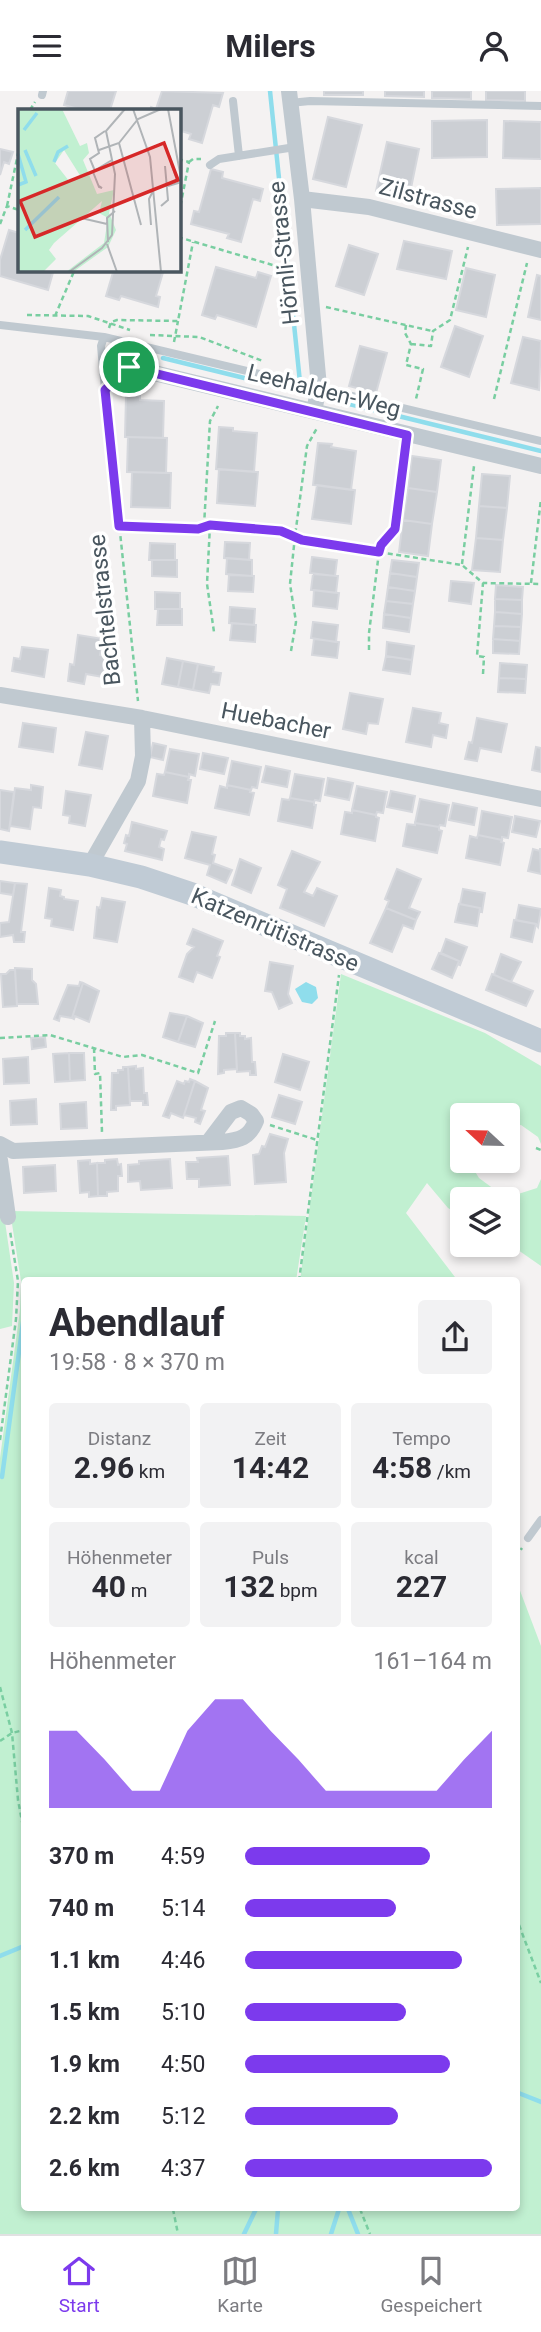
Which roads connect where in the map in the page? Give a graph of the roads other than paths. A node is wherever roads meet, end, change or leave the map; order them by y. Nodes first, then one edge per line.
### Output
1 (289, 97) edge
2 (233, 101) dead end
3 (541, 106) edge
4 (288, 148) junction
5 (239, 156) junction
6 (210, 165) dead end
7 (302, 199) junction
8 (535, 254) edge
9 (0, 325) edge
10 (104, 337) junction
11 (129, 367) dead end
12 (313, 386) junction
13 (105, 390) road end
14 (314, 411) junction
15 (541, 441) edge
16 (541, 466) edge
17 (0, 695) edge
18 (142, 718) junction
19 (541, 799) edge
20 (0, 852) edge
21 (90, 865) junction
22 (541, 1041) edge
23 (209, 1141) junction
24 (0, 1144) edge
25 (0, 1160) edge
26 (8, 1217) road end
27 (541, 1520) edge
28 (528, 1538) dead end

1 - 3 lane
1 - 4 street, Hörnli-Strasse
2 - 5 lane
4 - 5 lane
4 - 7 street, Hörnli-Strasse
5 - 6 lane
7 - 8 street, Zilstrasse
7 - 12 street, Hörnli-Strasse
9 - 10 lane
10 - 12 lane
10 - 13 lane
11 - 14 street, Leehalden-Weg
12 - 14 street, Hörnli-Strasse
12 - 15 lane
14 - 16 street, Leehalden-Weg
17 - 18 street, Huebacher
18 - 19 street, Huebacher
18 - 21 street
20 - 21 street, Katzenrütistrasse
21 - 22 street, Katzenrütistrasse
23 - 23 street
23 - 24 street
25 - 26 street
27 - 28 lane

